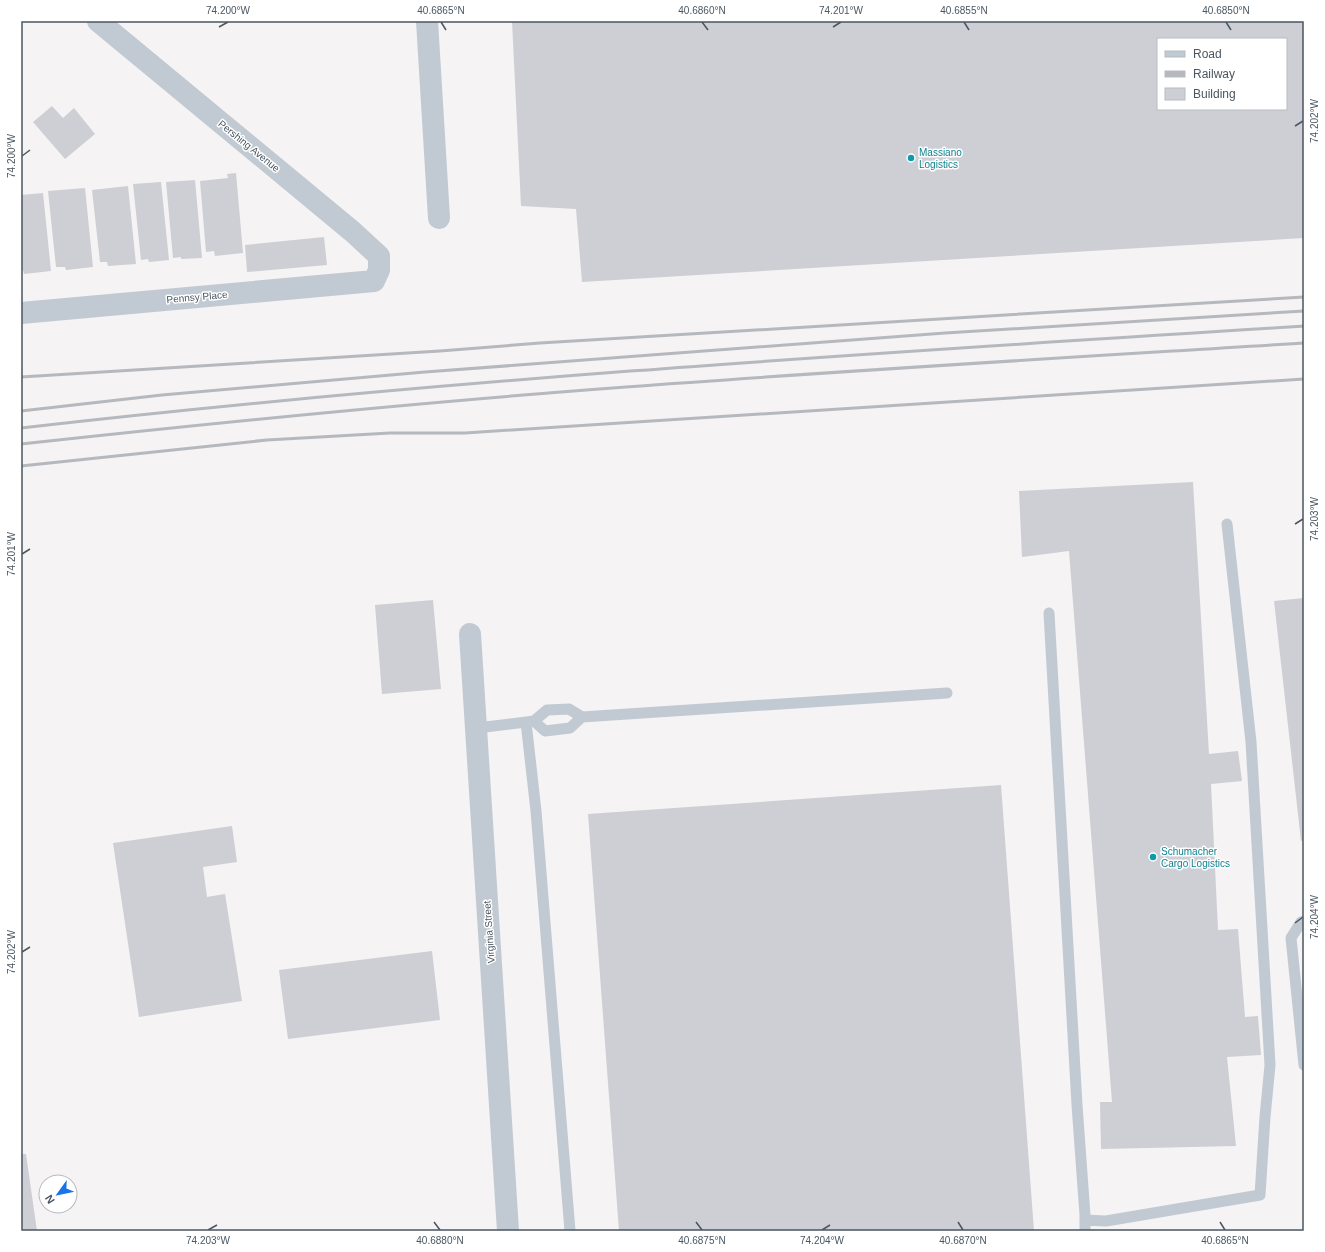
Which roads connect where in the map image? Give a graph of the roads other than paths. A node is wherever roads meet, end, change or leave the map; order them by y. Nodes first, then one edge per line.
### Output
1 (98, 21) edge
2 (427, 21) edge
3 (439, 218) dead end
4 (374, 281) joint
5 (21, 313) edge
6 (1227, 524) dead end
7 (1049, 613) dead end
8 (470, 634) dead end
9 (947, 694) dead end
10 (582, 717) junction
11 (530, 721) junction
12 (476, 728) junction
13 (1304, 921) edge
14 (1304, 1065) edge
15 (1085, 1226) edge
16 (508, 1231) edge
17 (570, 1231) edge

1 - 4 street, Pershing Avenue
2 - 3 street
4 - 5 street, Pennsy Place
6 - 15 lane
7 - 15 lane
8 - 12 street, Virginia Street
9 - 10 lane
10 - 11 lane
10 - 11 lane
11 - 12 lane
11 - 17 lane
12 - 16 street, Virginia Street
13 - 14 lane

